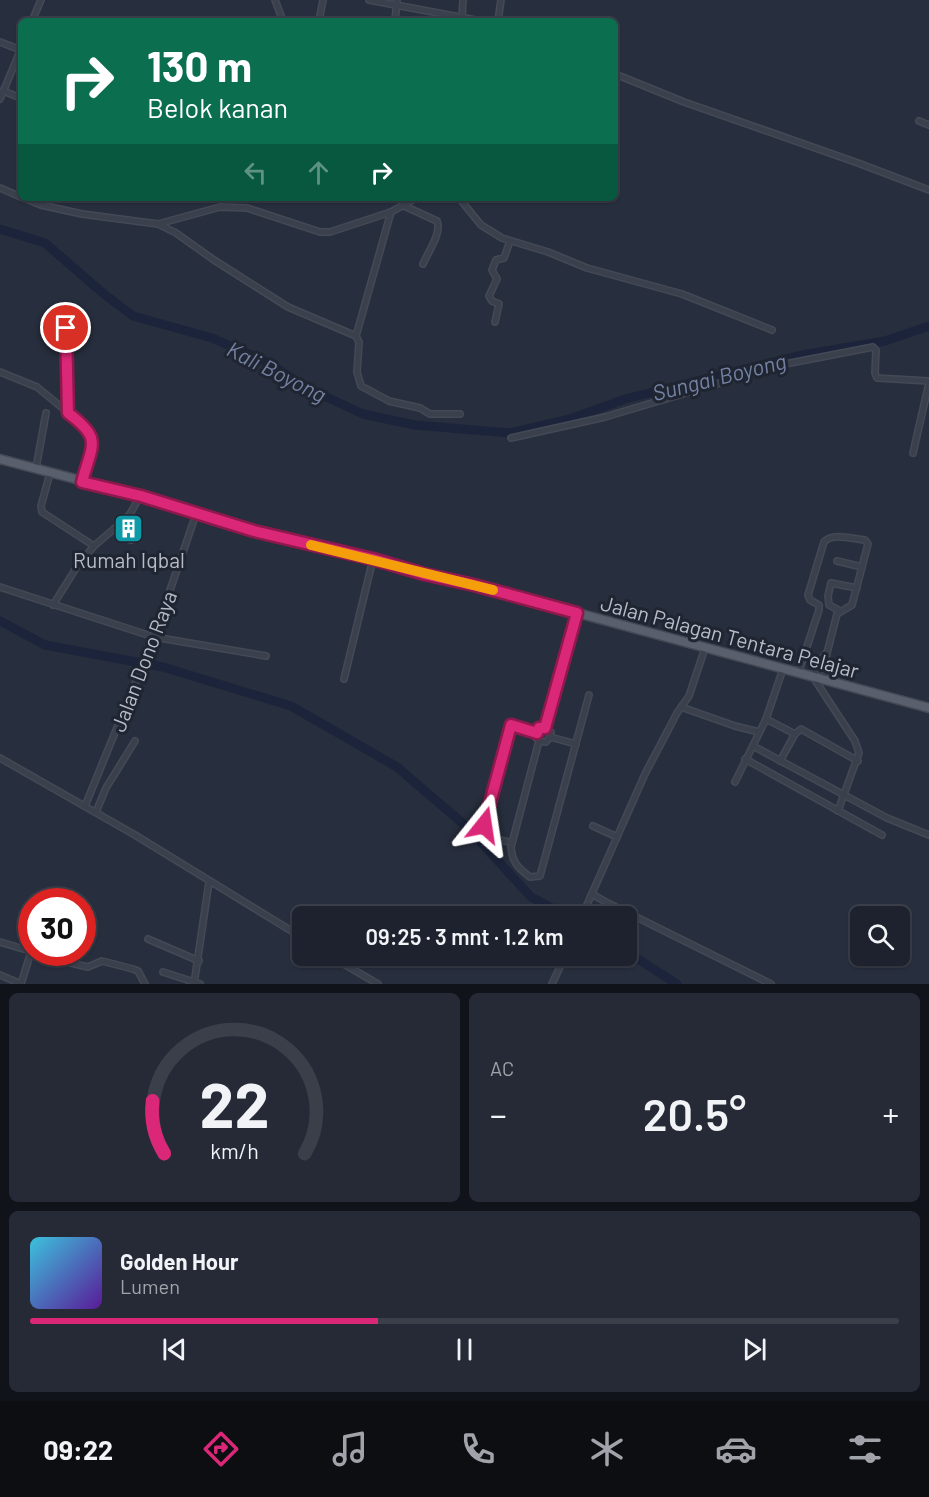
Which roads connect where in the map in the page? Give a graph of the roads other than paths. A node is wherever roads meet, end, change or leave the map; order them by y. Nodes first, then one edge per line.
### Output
1 (275, 0) edge
2 (323, 0) edge
3 (369, 0) edge
4 (463, 0) edge
5 (501, 0) edge
6 (38, 1) edge
7 (397, 3) edge
8 (33, 18) edge
9 (282, 18) edge
10 (320, 18) edge
11 (395, 18) edge
12 (462, 18) joint
13 (498, 18) edge
14 (0, 42) edge
15 (18, 49) edge
16 (18, 57) edge
17 (618, 75) edge
18 (0, 81) edge
19 (7, 84) junction
20 (3, 91) junction
21 (18, 97) edge
22 (0, 99) edge
23 (919, 121) dead end
24 (929, 125) edge
25 (1, 189) edge
26 (929, 190) edge
27 (18, 195) edge
28 (32, 201) edge
29 (410, 201) edge
30 (461, 201) edge
31 (402, 205) junction
32 (391, 212) junction
33 (158, 224) junction
34 (510, 241) junction
35 (423, 264) dead end
36 (495, 322) dead end
37 (66, 328) dead end
38 (772, 330) dead end
39 (356, 336) junction
40 (0, 372) edge
41 (929, 382) edge
42 (45, 413) dead end
43 (68, 413) junction
44 (460, 414) dead end
45 (511, 438) dead end
46 (913, 453) dead end
47 (0, 459) edge
48 (36, 468) junction
49 (50, 474) junction
50 (82, 482) junction
51 (141, 496) junction
52 (196, 513) junction
53 (129, 516) junction
54 (131, 540) dead end
55 (94, 546) junction
56 (373, 559) junction
57 (837, 561) dead end
58 (862, 567) junction
59 (0, 586) edge
60 (857, 588) junction
61 (53, 605) junction
62 (840, 611) junction
63 (577, 613) junction
64 (154, 638) junction
65 (705, 648) junction
66 (827, 653) junction
67 (266, 656) dead end
68 (783, 669) junction
69 (798, 674) junction
70 (813, 677) junction
71 (344, 679) dead end
72 (824, 680) junction
73 (589, 695) dead end
74 (681, 707) junction
75 (929, 708) edge
76 (766, 719) junction
77 (545, 728) junction
78 (759, 732) junction
79 (537, 733) junction
80 (795, 734) junction
81 (550, 737) junction
82 (135, 741) dead end
83 (540, 741) junction
84 (576, 744) junction
85 (753, 746) junction
86 (0, 758) edge
87 (745, 759) junction
88 (780, 761) junction
89 (858, 761) junction
90 (735, 782) dead end
91 (845, 796) junction
92 (85, 806) junction
93 (838, 811) junction
94 (96, 812) junction
95 (593, 826) dead end
96 (882, 835) dead end
97 (929, 835) edge
98 (617, 837) junction
99 (512, 843) junction
100 (209, 882) junction
101 (592, 894) junction
102 (587, 906) edge
103 (292, 932) edge
104 (148, 939) dead end
105 (0, 942) edge
106 (18, 948) edge
107 (199, 961) junction
108 (96, 963) edge
109 (27, 966) edge
110 (346, 966) edge
111 (560, 966) edge
112 (163, 972) dead end
113 (0, 975) edge
114 (363, 976) junction
115 (197, 983) edge
116 (21, 984) edge
117 (145, 984) edge
118 (359, 984) edge
119 (378, 984) edge
120 (552, 984) edge
121 (771, 984) edge

1 - 9 street
2 - 10 street
3 - 7 street
4 - 12 street
5 - 13 street
6 - 8 street
7 - 11 street
7 - 12 street
14 - 15 street
16 - 19 street
17 - 26 street
18 - 19 street
19 - 20 street
20 - 21 street
20 - 22 street
23 - 24 street
25 - 27 street
28 - 33 street
29 - 31 street
30 - 34 street
31 - 32 street
31 - 35 street
32 - 33 street
32 - 39 street
33 - 39 street
34 - 36 street
34 - 38 street
37 - 43 street
39 - 44 street
40 - 43 street
41 - 45 street
41 - 46 street
42 - 48 street
43 - 50 street
47 - 48 main road, Jalan Palagan Tentara Pelajar
48 - 49 main road, Jalan Palagan Tentara Pelajar
49 - 50 main road, Jalan Palagan Tentara Pelajar
49 - 55 street
50 - 51 main road, Jalan Palagan Tentara Pelajar
51 - 52 main road, Jalan Palagan Tentara Pelajar
51 - 53 street
52 - 56 main road, Jalan Palagan Tentara Pelajar
52 - 64 street, Jalan Dono Raya
53 - 54 street
53 - 55 street
55 - 61 street
56 - 63 main road, Jalan Palagan Tentara Pelajar
56 - 71 street
57 - 58 street
58 - 60 street
58 - 69 street
59 - 61 street
60 - 62 street
60 - 62 street
61 - 64 street
62 - 66 street
63 - 65 main road, Jalan Palagan Tentara Pelajar
63 - 77 street
64 - 67 street
64 - 92 street, Jalan Dono Raya
65 - 68 main road, Jalan Palagan Tentara Pelajar
65 - 74 street
66 - 70 street
66 - 72 street
68 - 69 main road, Jalan Palagan Tentara Pelajar
68 - 76 street
69 - 70 main road, Jalan Palagan Tentara Pelajar
70 - 72 main road, Jalan Palagan Tentara Pelajar
70 - 89 street
72 - 75 main road, Jalan Palagan Tentara Pelajar
73 - 84 street
74 - 78 street
74 - 98 street
76 - 78 street
76 - 80 street
77 - 79 street
77 - 81 street
78 - 85 street
79 - 83 street
79 - 99 street
80 - 88 street
80 - 89 street
81 - 83 street
81 - 84 street
82 - 94 street
83 - 99 street
84 - 99 street
85 - 87 street
85 - 88 street
86 - 92 street
87 - 90 street
87 - 93 street
88 - 91 street
89 - 91 street
91 - 93 street
91 - 97 street
92 - 94 street
93 - 96 street
94 - 100 street
95 - 98 street
98 - 101 street
100 - 103 street
100 - 107 street
101 - 102 street
101 - 121 street
104 - 107 street
105 - 106 street
107 - 115 street
108 - 117 street
109 - 116 street
110 - 114 street
111 - 120 street
112 - 115 street
113 - 116 street
114 - 118 street
114 - 119 street

